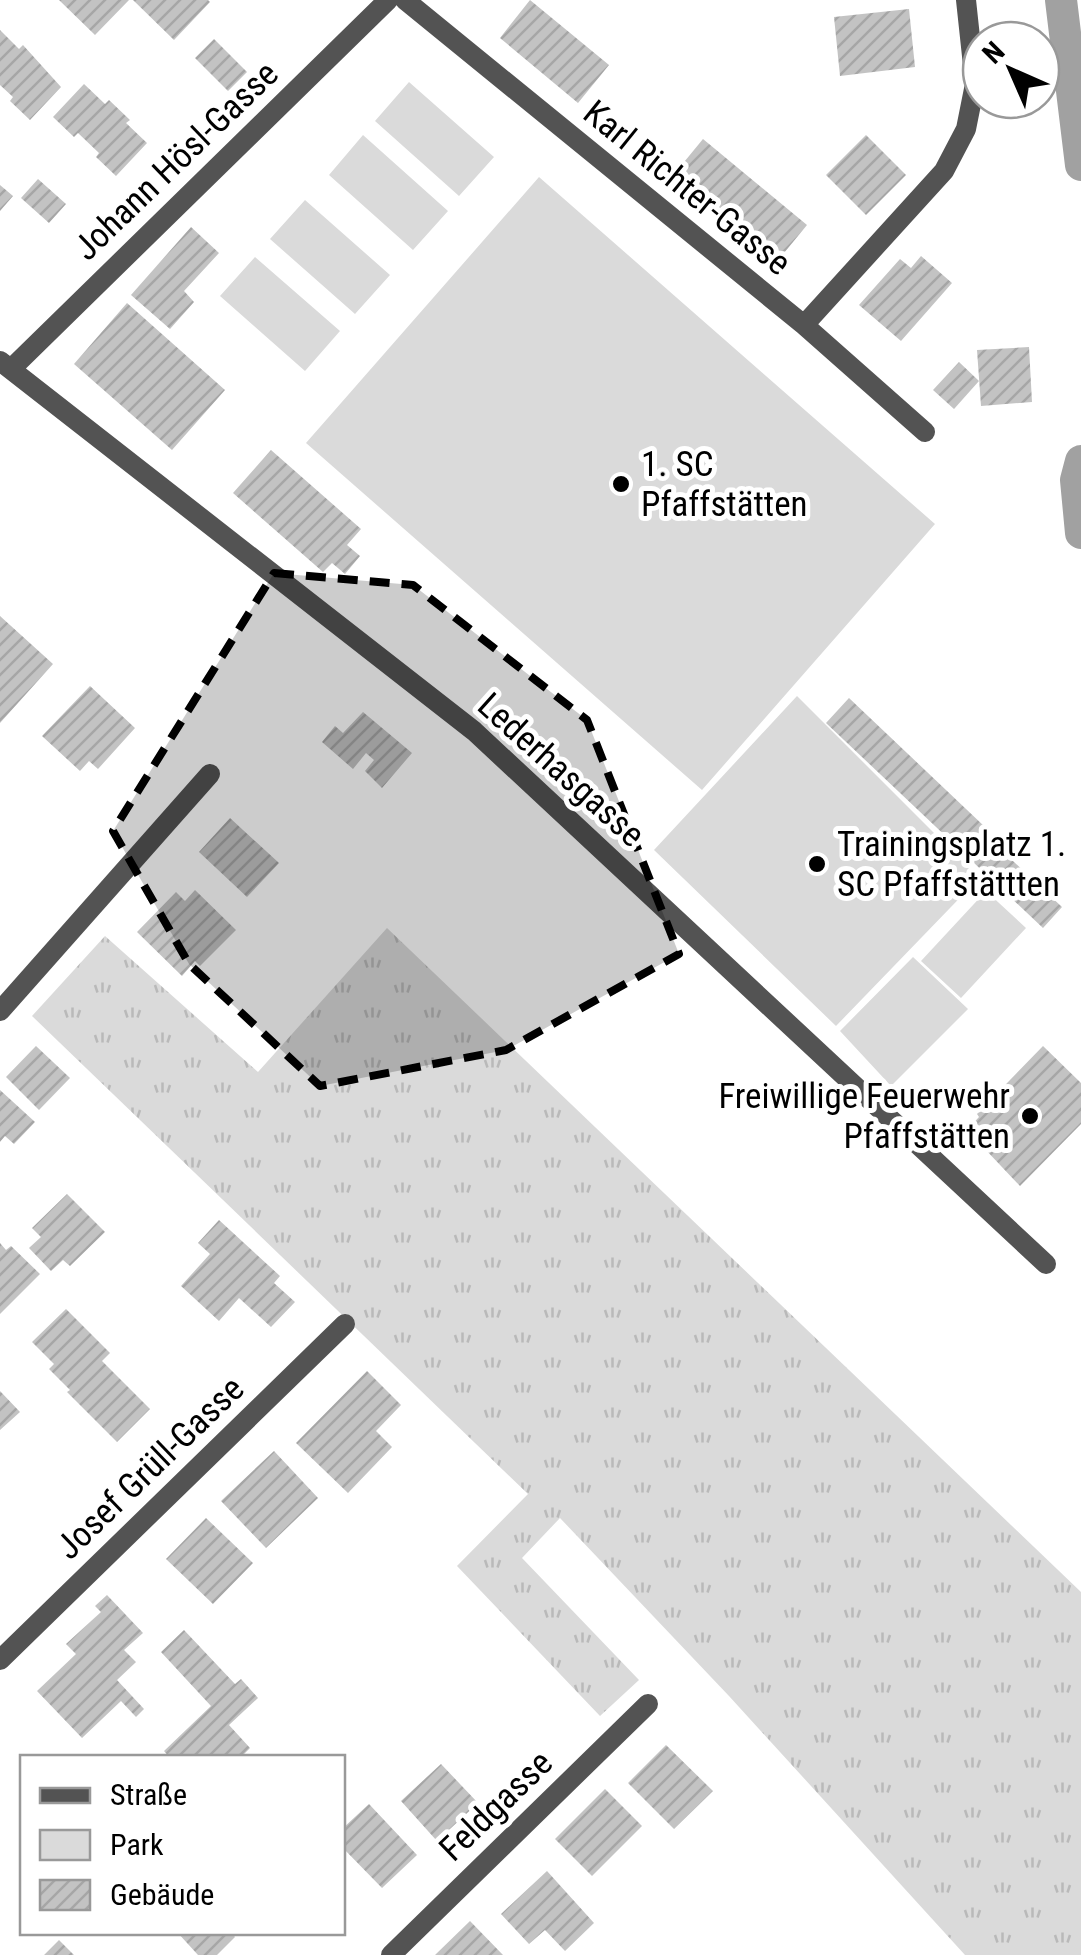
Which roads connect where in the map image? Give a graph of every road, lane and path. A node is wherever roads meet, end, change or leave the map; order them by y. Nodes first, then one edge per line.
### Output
1 (388, 0) edge
2 (405, 0) edge
3 (966, 0) edge
4 (804, 324) junction
5 (5, 365) edge
6 (925, 432) dead end
7 (210, 774) dead end
8 (0, 1011) edge
9 (1046, 1264) dead end
10 (346, 1324) dead end
11 (0, 1660) edge
12 (648, 1704) dead end
13 (390, 1955) edge

1 - 5 street, Johann Hösl-Gasse
2 - 4 street, Karl Richter-Gasse
3 - 4 street
4 - 6 street, Karl Richter-Gasse
5 - 9 street, Lederhasgasse
7 - 8 street
10 - 11 street, Josef Grüll-Gasse
12 - 13 street, Feldgasse

